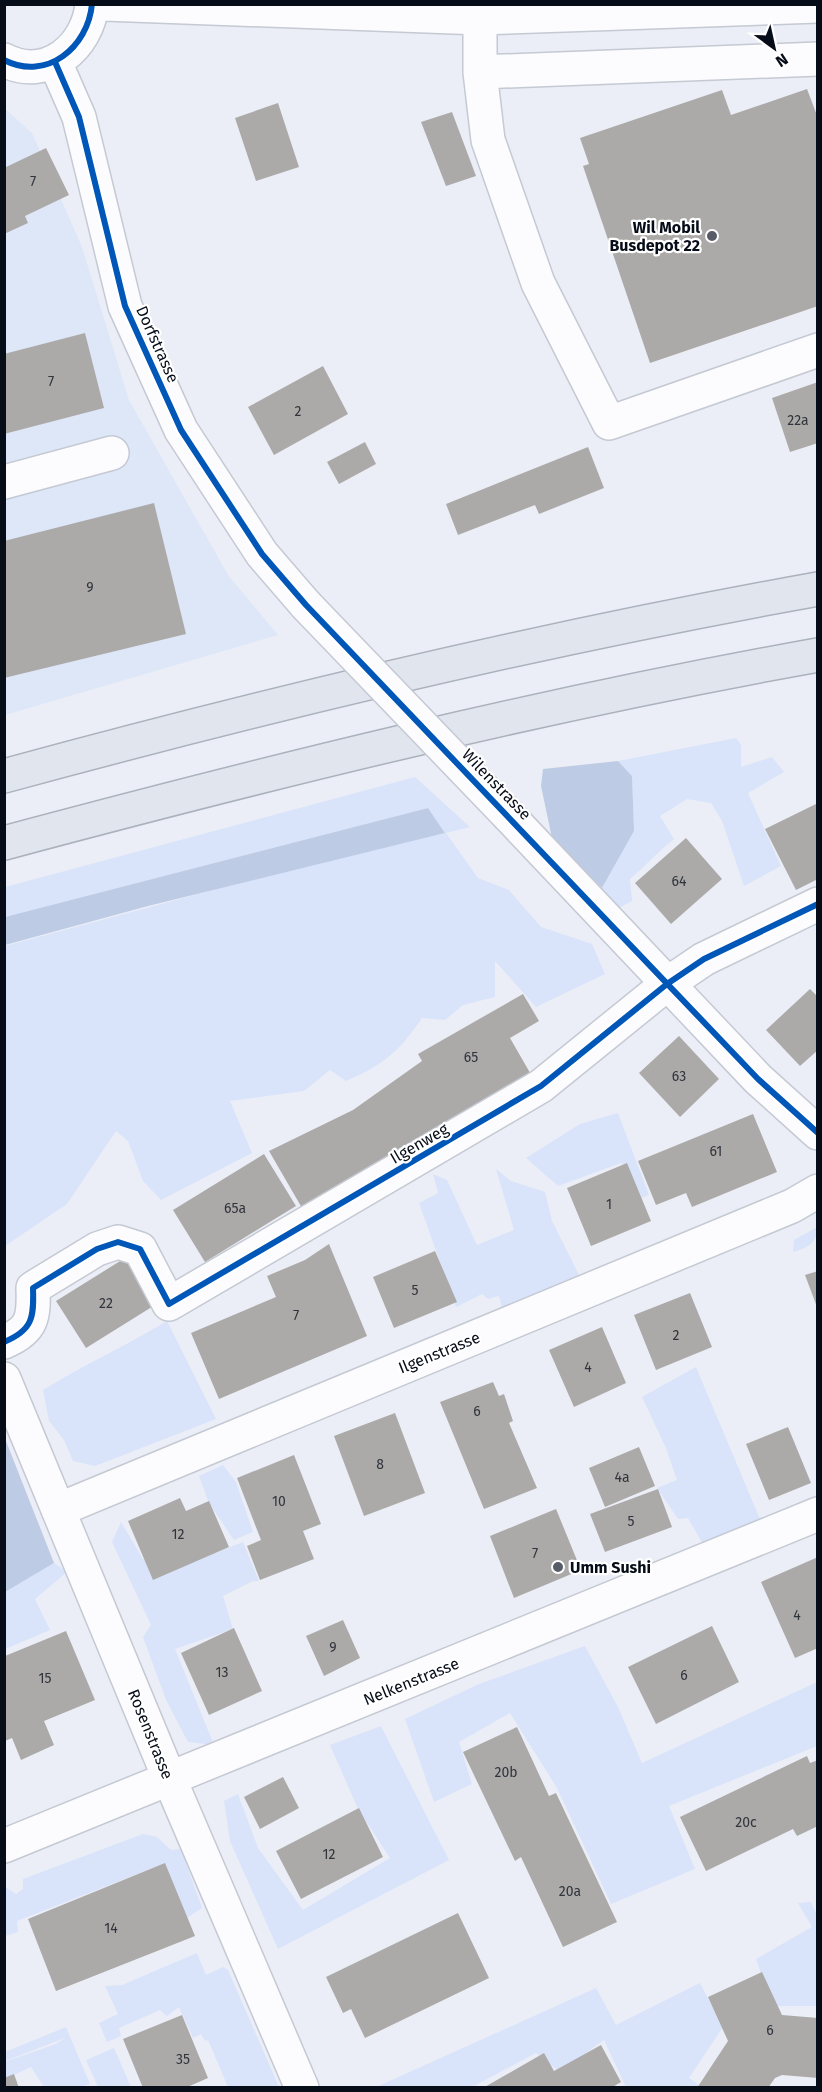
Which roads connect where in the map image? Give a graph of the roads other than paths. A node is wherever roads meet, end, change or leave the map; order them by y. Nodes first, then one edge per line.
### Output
1 (92, 4) edge
2 (105, 4) edge
3 (818, 6) edge
4 (480, 18) junction
5 (818, 59) edge
6 (4, 60) edge
7 (55, 62) junction
8 (480, 72) junction
9 (818, 350) edge
10 (112, 453) dead end
11 (4, 482) edge
12 (818, 589) edge
13 (306, 605) joint
14 (818, 655) edge
15 (4, 776) edge
16 (4, 843) edge
17 (818, 904) edge
18 (667, 984) junction
19 (818, 1133) edge
20 (818, 1191) edge
21 (4, 1342) edge
22 (4, 1378) edge
23 (13, 1422) edge
24 (58, 1510) junction
25 (818, 1514) edge
26 (170, 1780) junction
27 (4, 1846) edge
28 (302, 2088) edge

1 - 7 street
2 - 4 street
3 - 4 street
4 - 8 street
5 - 8 street
6 - 7 street
7 - 13 street, Dorfstrasse
8 - 9 street
10 - 11 street
12 - 15 highway
13 - 18 street, Wilenstrasse, bridge
14 - 16 highway
17 - 18 street
18 - 19 street, Wilenstrasse
18 - 21 street, Ilgenweg
20 - 24 street, Ilgenstrasse
22 - 23 street, Rosenstrasse
23 - 24 street, Rosenstrasse
24 - 26 street, Rosenstrasse
25 - 26 street, Nelkenstrasse
26 - 27 street, Nelkenstrasse
26 - 28 street, Rosenstrasse

